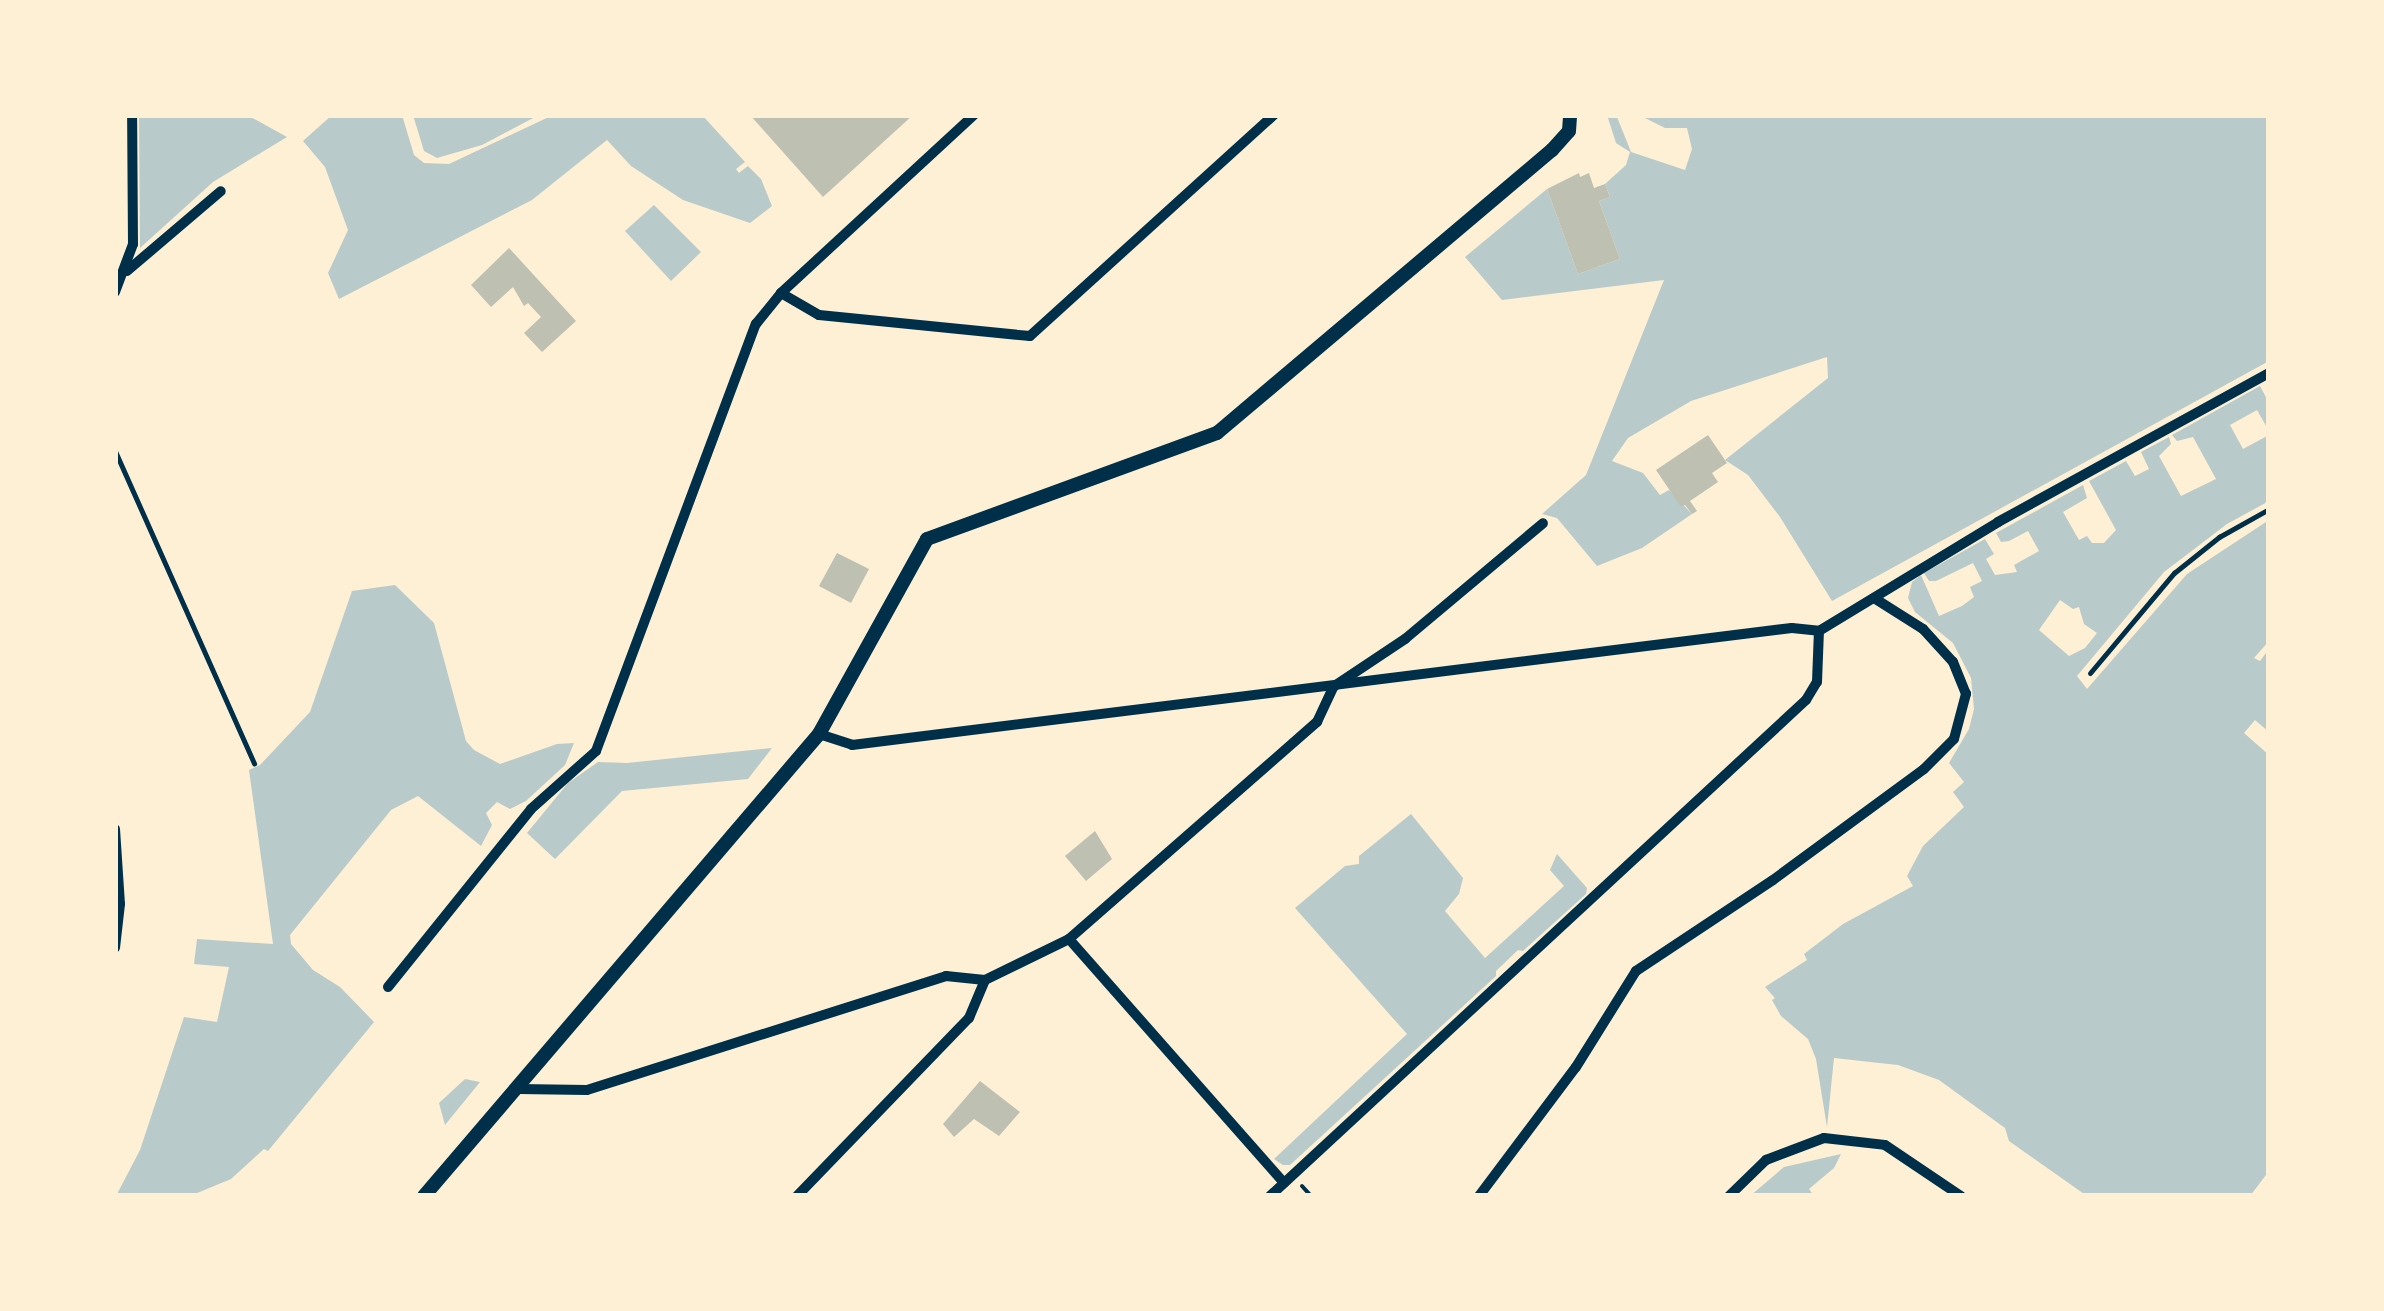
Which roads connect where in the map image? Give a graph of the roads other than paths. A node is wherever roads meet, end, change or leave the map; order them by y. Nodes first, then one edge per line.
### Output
1 (132, 115) edge
2 (974, 115) edge
3 (1274, 115) edge
4 (1569, 123) edge
5 (221, 191) dead end
6 (126, 271) junction
7 (115, 292) edge
8 (781, 293) junction
9 (2269, 373) edge
10 (115, 451) edge
11 (2269, 510) edge
12 (1543, 523) dead end
13 (1874, 598) junction
14 (1819, 631) junction
15 (2090, 672) dead end
16 (1333, 687) junction
17 (819, 734) junction
18 (254, 763) dead end
19 (115, 829) edge
20 (1069, 938) junction
21 (115, 948) edge
22 (986, 980) junction
23 (388, 987) dead end
24 (519, 1089) junction
25 (1284, 1183) junction
26 (424, 1196) edge
27 (797, 1196) edge
28 (1270, 1196) edge
29 (1479, 1196) edge
30 (1729, 1196) edge
31 (1961, 1196) edge

1 - 6 street
2 - 8 street
3 - 8 street
4 - 17 street
5 - 6 street
6 - 7 street
8 - 23 street
9 - 13 street
10 - 18 lane
11 - 15 lane
12 - 16 street
13 - 14 street
13 - 29 street
14 - 16 street
14 - 25 street
16 - 17 street
16 - 20 street
17 - 24 street
19 - 21 street
20 - 22 street
20 - 25 street
22 - 24 street
22 - 27 street
24 - 26 street
25 - 28 street
30 - 31 street

